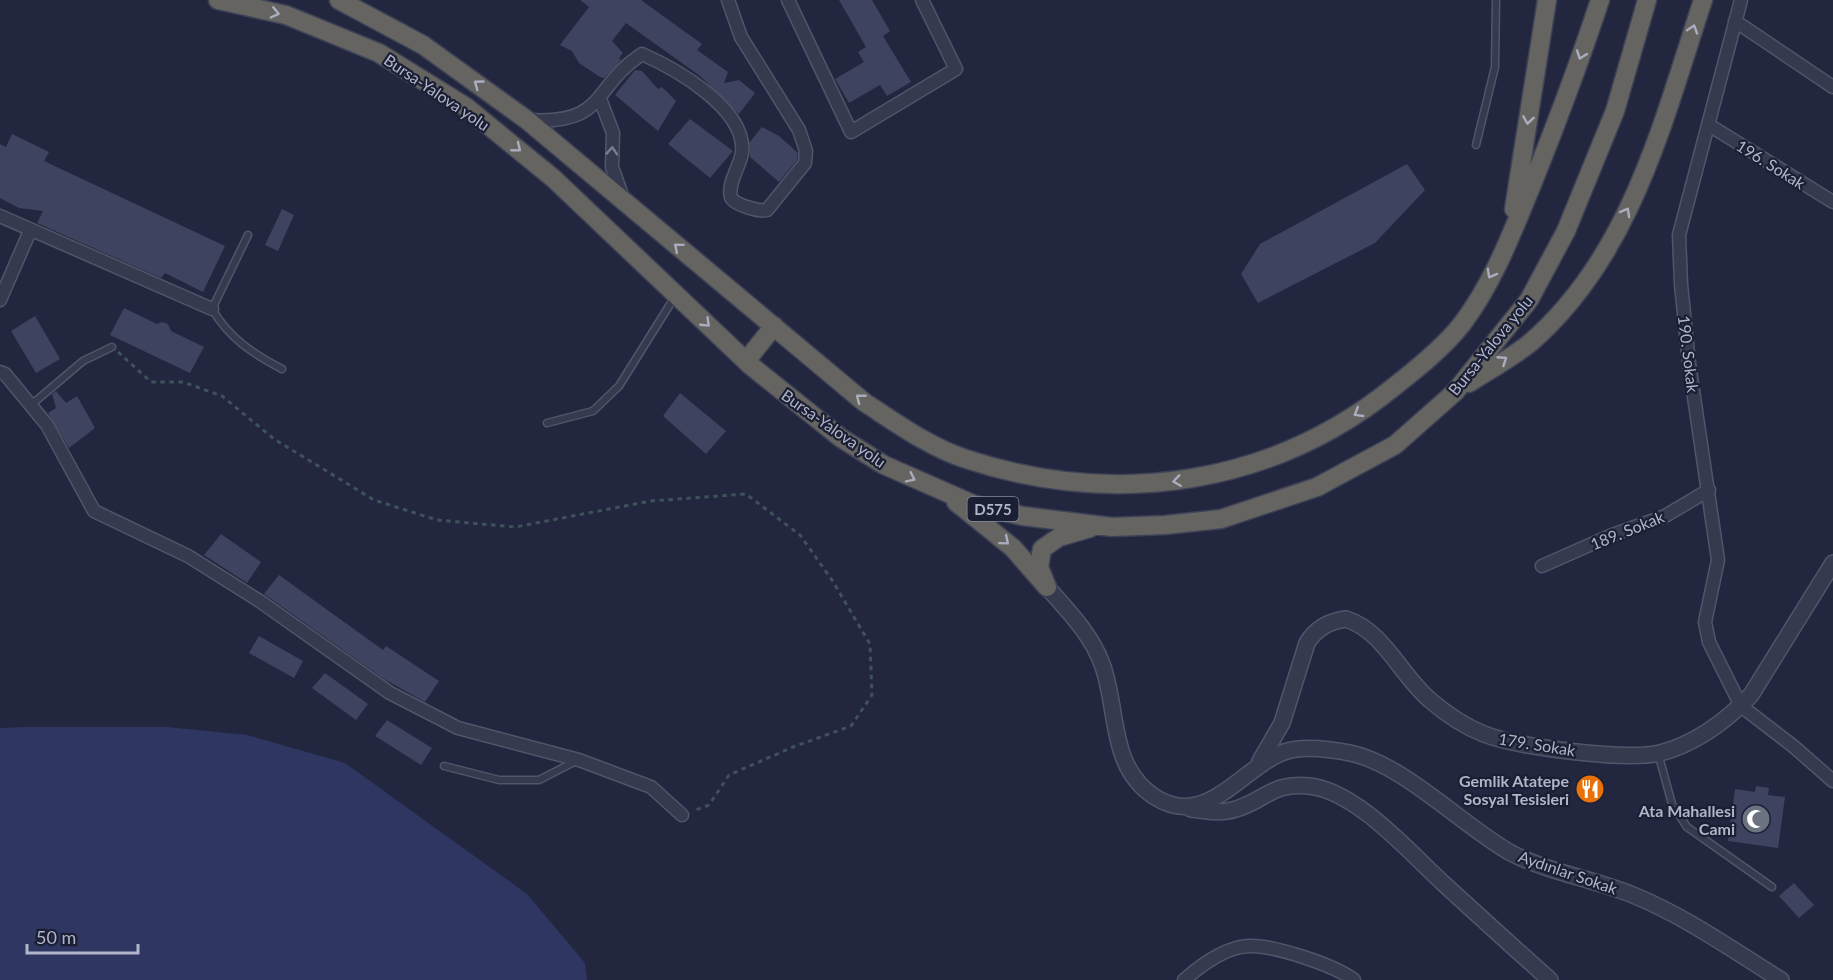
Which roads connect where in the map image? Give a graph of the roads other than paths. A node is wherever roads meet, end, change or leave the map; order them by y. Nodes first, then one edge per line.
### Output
1 (218, 0) edge
2 (339, 0) edge
3 (728, 0) edge
4 (788, 0) edge
5 (922, 0) edge
6 (1496, 0) edge
7 (1547, 0) edge
8 (1600, 0) edge
9 (1647, 0) edge
10 (1703, 0) edge
11 (1741, 0) edge
12 (1735, 21) junction
13 (1833, 87) edge
14 (600, 99) junction
15 (526, 120) junction
16 (1709, 125) junction
17 (1476, 145) dead end
18 (625, 202) junction
19 (1833, 202) edge
20 (0, 216) edge
21 (30, 231) junction
22 (248, 235) dead end
23 (1509, 239) junction
24 (676, 294) junction
25 (0, 300) edge
26 (212, 309) junction
27 (774, 326) junction
28 (112, 347) road end
29 (746, 361) junction
30 (282, 369) dead end
31 (0, 372) edge
32 (1455, 392) junction
33 (31, 405) junction
34 (547, 423) dead end
35 (1709, 490) junction
36 (942, 492) junction
37 (1099, 525) junction
38 (1833, 563) edge
39 (1542, 566) dead end
40 (1047, 587) junction
41 (1741, 706) junction
42 (1658, 753) junction
43 (579, 760) junction
44 (444, 766) dead end
45 (1252, 770) junction
46 (1833, 782) edge
47 (1182, 807) junction
48 (682, 815) road end
49 (1772, 887) dead end
50 (1184, 980) edge
51 (1354, 980) edge
52 (1550, 980) edge
53 (1781, 980) edge

1 -> 24 highway, Bursa-Yalova yolu / D575
15 -> 2 highway, Bursa-Yalova yolu / D575
3 - 14 street
4 - 5 street
6 - 17 lane
7 -> 23 highway
8 -> 23 highway, Bursa-Yalova yolu / D575
9 - 32 highway, Bursa-Yalova yolu / D575
32 -> 10 highway
11 - 12 street, 190. Sokak
12 - 13 street
12 - 16 street, 190. Sokak
14 - 15 street
18 -> 14 street
15 - 18 highway, Bursa-Yalova yolu / D575
16 - 19 street, 196. Sokak
16 - 35 street, 190. Sokak
27 -> 18 highway, Bursa-Yalova yolu / D575
20 - 21 street
21 - 25 street
21 - 26 street
22 - 26 lane
23 -> 27 highway, Bursa-Yalova yolu / D575
24 -> 29 highway, Bursa-Yalova yolu / D575
24 - 34 lane
26 - 30 lane
27 - 29 highway
28 - 33 lane
29 -> 36 highway, Bursa-Yalova yolu / D575
31 - 33 street
32 - 37 highway, Bursa-Yalova yolu / D575
33 - 43 street
35 - 39 street, 189. Sokak
35 - 41 street, 190. Sokak
36 - 37 highway, Bursa-Yalova yolu / D575
36 -> 40 highway
37 - 40 highway
38 - 41 street, 179. Sokak
40 - 47 street
41 - 42 street, 179. Sokak
41 - 46 street
42 - 45 street, 179. Sokak
42 - 49 lane
43 - 44 lane
43 - 48 street
45 - 47 street, Aydınlar Sokak
45 - 53 street, Aydınlar Sokak
47 - 52 street
50 - 51 street

